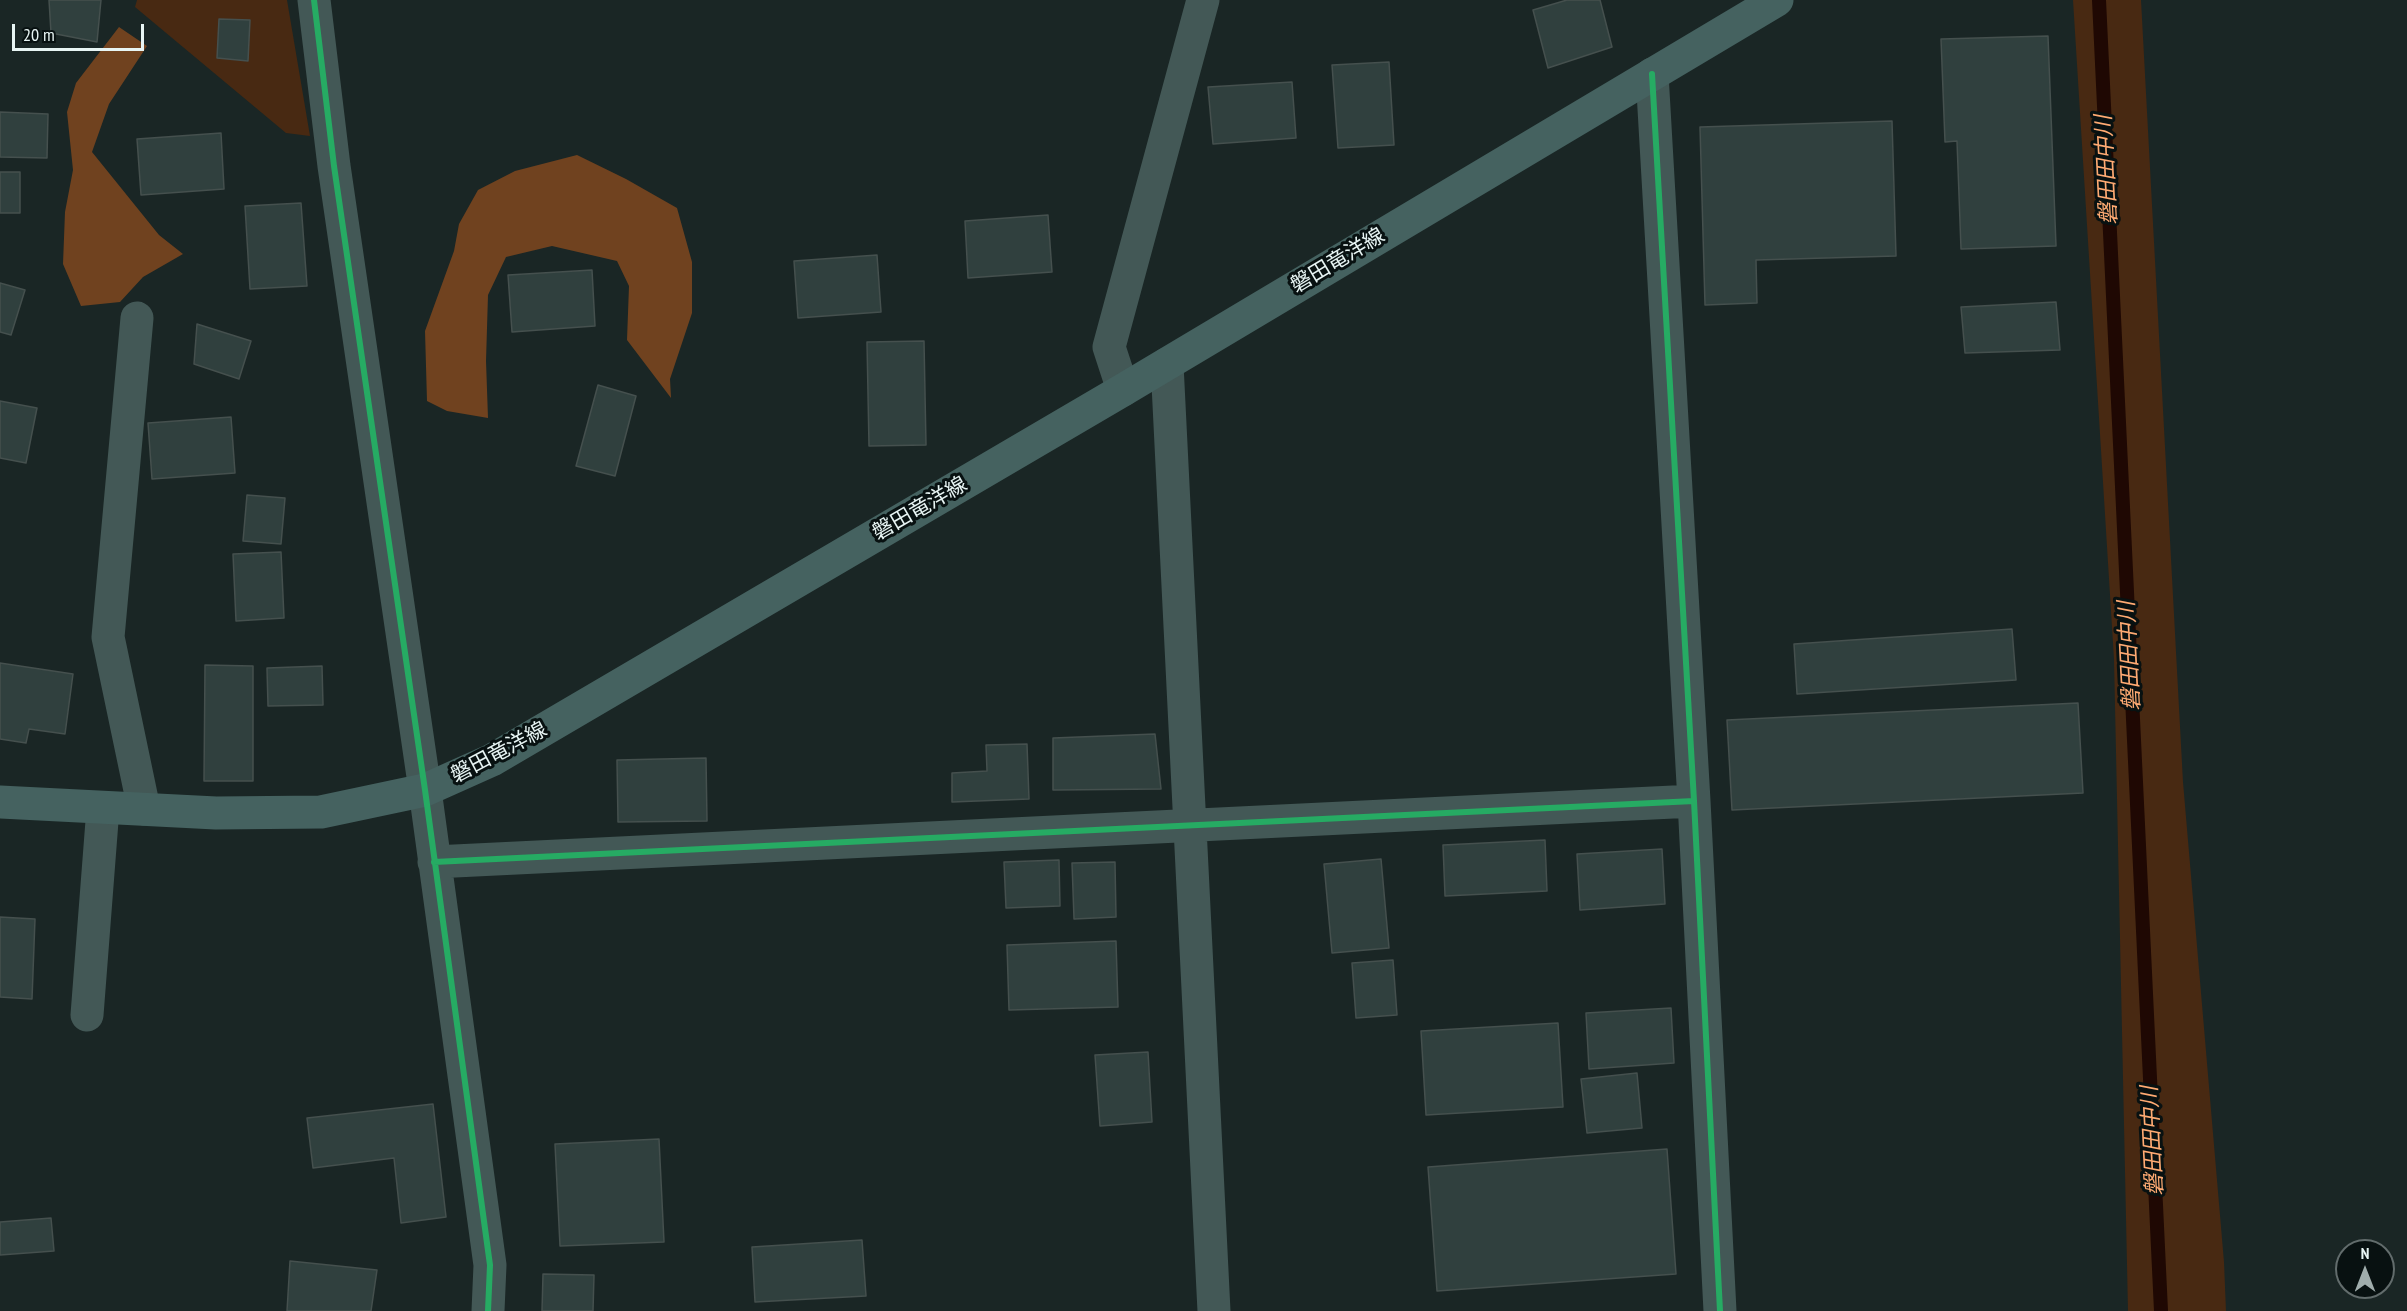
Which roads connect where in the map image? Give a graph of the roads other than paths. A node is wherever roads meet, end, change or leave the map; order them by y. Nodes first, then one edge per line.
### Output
1 (314, 0) edge
2 (1203, 0) edge
3 (1777, 0) edge
4 (1652, 74) junction
5 (136, 318) dead end
6 (1167, 363) junction
7 (1123, 390) junction
8 (425, 790) junction
9 (1694, 801) junction
10 (0, 802) edge
11 (104, 808) junction
12 (144, 809) junction
13 (1190, 826) junction
14 (434, 862) junction
15 (87, 1015) dead end
16 (488, 1311) edge
17 (1214, 1311) edge
18 (1720, 1311) edge

1 - 8 street
2 - 7 street
3 - 4 main road, 磐田竜洋線
4 - 6 main road, 磐田竜洋線
4 - 9 street
5 - 12 street
6 - 7 main road, 磐田竜洋線
6 - 13 street
7 - 8 main road, 磐田竜洋線
8 - 12 main road, 磐田竜洋線
8 - 14 street
9 - 13 street
9 - 18 street
10 - 11 main road, 磐田竜洋線
11 - 12 main road, 磐田竜洋線
11 - 15 street
13 - 14 street
13 - 17 street
14 - 16 street

